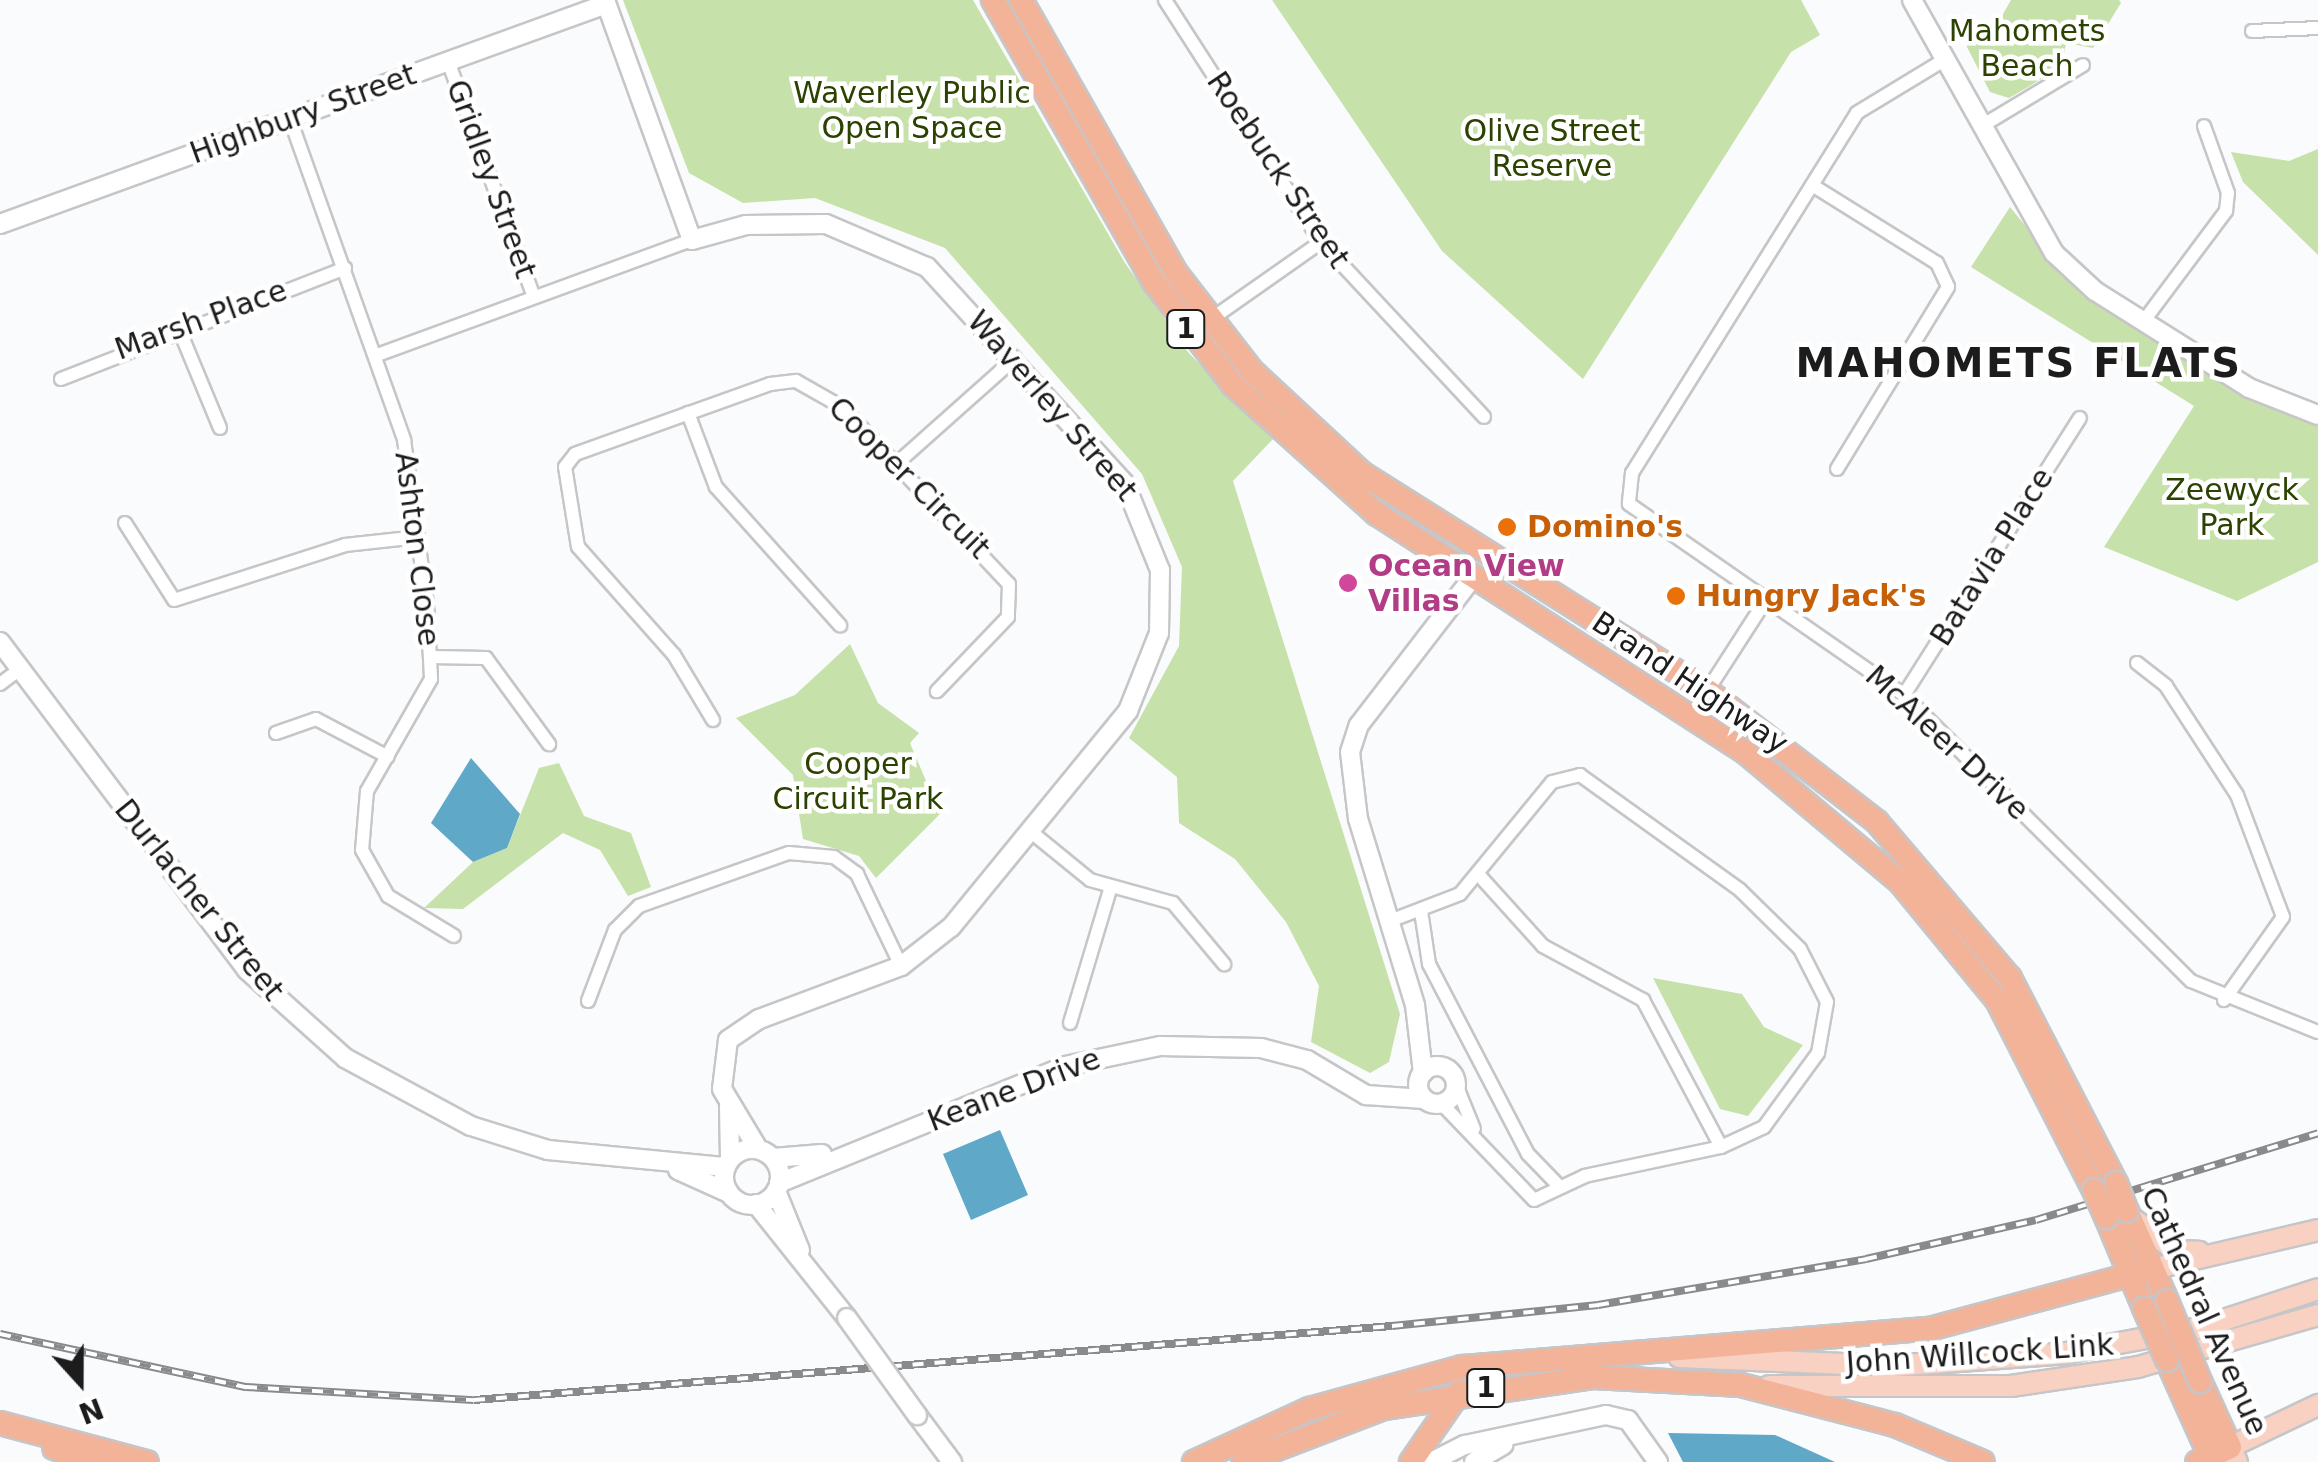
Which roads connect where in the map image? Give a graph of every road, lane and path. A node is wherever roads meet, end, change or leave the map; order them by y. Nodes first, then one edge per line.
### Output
1 (993, 0) edge
2 (1021, 0) edge
3 (1165, 0) edge
4 (1912, 0) edge
5 (606, 2) edge
6 (2318, 28) edge
7 (2252, 31) dead end
8 (1944, 60) junction
9 (448, 62) junction
10 (2083, 65) dead end
11 (290, 119) junction
12 (2204, 126) dead end
13 (1980, 128) junction
14 (1812, 185) junction
15 (0, 224) edge
16 (692, 240) junction
17 (1321, 242) junction
18 (345, 268) junction
19 (534, 297) junction
20 (1210, 320) junction
21 (2144, 322) junction
22 (179, 328) junction
23 (377, 355) junction
24 (1014, 358) junction
25 (61, 378) dead end
26 (688, 413) junction
27 (2318, 415) edge
28 (1484, 417) dead end
29 (2080, 418) dead end
30 (220, 428) dead end
31 (895, 465) junction
32 (1837, 469) dead end
33 (124, 523) dead end
34 (419, 537) junction
35 (1488, 556) junction
36 (1472, 577) junction
37 (1769, 595) junction
38 (840, 626) dead end
39 (0, 642) edge
40 (431, 658) junction
41 (2137, 663) dead end
42 (20, 669) junction
43 (0, 684) edge
44 (937, 691) dead end
45 (1708, 692) junction
46 (1904, 695) junction
47 (1691, 716) junction
48 (713, 720) dead end
49 (276, 734) dead end
50 (549, 744) dead end
51 (388, 757) junction
52 (1030, 831) junction
53 (1478, 874) junction
54 (1110, 890) junction
55 (1421, 912) junction
56 (1387, 922) junction
57 (454, 936) dead end
58 (1224, 964) dead end
59 (901, 966) junction
60 (2224, 1000) junction
61 (588, 1001) dead end
62 (1070, 1022) dead end
63 (2318, 1032) edge
64 (1429, 1085) junction
65 (1457, 1087) junction
66 (728, 1106) junction
67 (1474, 1129) junction
68 (1720, 1147) junction
69 (846, 1150) junction
70 (765, 1154) junction
71 (728, 1163) junction
72 (673, 1168) junction
73 (1558, 1185) junction
74 (2105, 1186) junction
75 (777, 1187) junction
76 (730, 1193) junction
77 (756, 1204) junction
78 (2118, 1219) junction
79 (2318, 1230) edge
80 (800, 1250) junction
81 (2211, 1253) junction
82 (2152, 1269) junction
83 (2127, 1270) junction
84 (2318, 1289) edge
85 (2065, 1292) junction
86 (2155, 1304) junction
87 (2318, 1314) edge
88 (1575, 1355) junction
89 (1741, 1384) junction
90 (1460, 1392) junction
91 (2318, 1405) edge
92 (0, 1425) edge
93 (1508, 1442) junction
94 (2223, 1458) edge
95 (93, 1462) edge
96 (148, 1462) edge
97 (952, 1462) edge
98 (1194, 1462) edge
99 (1243, 1462) edge
100 (1411, 1462) edge
101 (1431, 1462) edge
102 (1474, 1462) edge
103 (1658, 1462) edge
104 (1983, 1462) edge

1 - 36 highway, Brand Highway / 1
2 - 20 highway, Brand Highway / 1
3 - 17 street, Roebuck Street
4 - 8 street
5 - 9 street, Highbury Street
5 - 16 street
6 - 7 street
8 - 13 street
8 - 14 street, McAleer Drive
9 - 11 street, Highbury Street
9 - 19 street, Gridley Street
10 - 13 street
11 - 15 street, Highbury Street
11 - 18 street, Ashton Close
12 - 21 street
13 - 21 street
14 - 32 street
14 - 37 street, McAleer Drive
16 - 19 street, Waverley Street
16 - 24 street, Waverley Street
17 - 20 street
17 - 28 street, Roebuck Street
18 - 22 street, Marsh Place
18 - 23 street, Ashton Close
19 - 23 street, Waverley Street
20 - 35 highway, Brand Highway / 1
21 - 27 street
22 - 25 street, Marsh Place
22 - 30 street
23 - 34 street, Ashton Close
24 - 31 street
24 - 52 street, Waverley Street
26 - 31 street, Cooper Circuit
26 - 38 street
26 - 48 street, Cooper Circuit
29 - 46 street, Batavia Place
31 - 44 street, Cooper Circuit
33 - 34 street
34 - 40 street, Ashton Close
35 - 36 street
35 - 45 highway, Brand Highway / 1
36 - 47 highway, Brand Highway / 1
36 - 56 street
37 - 45 street
37 - 46 street, McAleer Drive
39 - 42 street, Durlacher Street
40 - 50 street
40 - 51 street, Ashton Close
41 - 60 street
42 - 43 street
42 - 72 street, Durlacher Street
45 - 47 street
45 - 74 highway, Brand Highway / 1
46 - 60 street, McAleer Drive
47 - 74 highway, Brand Highway / 1
49 - 51 street
51 - 57 street, Ashton Close
52 - 54 street
52 - 59 street, Waverley Street
53 - 55 street
53 - 68 street
53 - 68 street
54 - 58 street
54 - 62 street
55 - 56 street
55 - 73 street
56 - 64 street
59 - 61 street
59 - 66 street, Waverley Street
60 - 63 street, McAleer Drive
64 - 65 street
64 - 65 street
64 - 67 street
64 - 69 street, Keane Drive
65 - 67 street
66 - 70 street, Waverley Street
66 - 71 street, Waverley Street
67 - 73 street
68 - 73 street
69 - 70 street, Keane Drive
69 - 75 street, Keane Drive
70 - 71 street, Durlacher Street
70 - 75 street, Waverley Street
71 - 72 street, Durlacher Street
71 - 76 street, Waverley Street
72 - 76 street, Durlacher Street
74 - 78 highway, Cathedral Avenue / 1, bridge
75 - 77 street, Keane Drive
75 - 80 street
76 - 77 street, Durlacher Street
77 - 80 street
78 - 81 main road
78 - 82 highway, Cathedral Avenue / 1
78 - 83 highway, 1
78 - 85 highway, 1
79 - 81 main road
80 - 97 street, bridge
81 - 82 main road
82 - 83 highway
82 - 86 highway, Cathedral Avenue / 1
83 - 85 highway, 1
83 - 86 highway, 1
84 - 88 main road, John Willcock Link
85 - 88 highway, 1
86 - 94 highway, Cathedral Avenue / 1, bridge
87 - 89 main road, John Willcock Link
88 - 98 highway, 1
89 - 90 highway, 1
89 - 104 highway, 1
90 - 99 highway, 1
90 - 100 highway
91 - 94 main road
92 - 95 highway
92 - 96 highway
93 - 101 street
93 - 102 street
93 - 103 street

